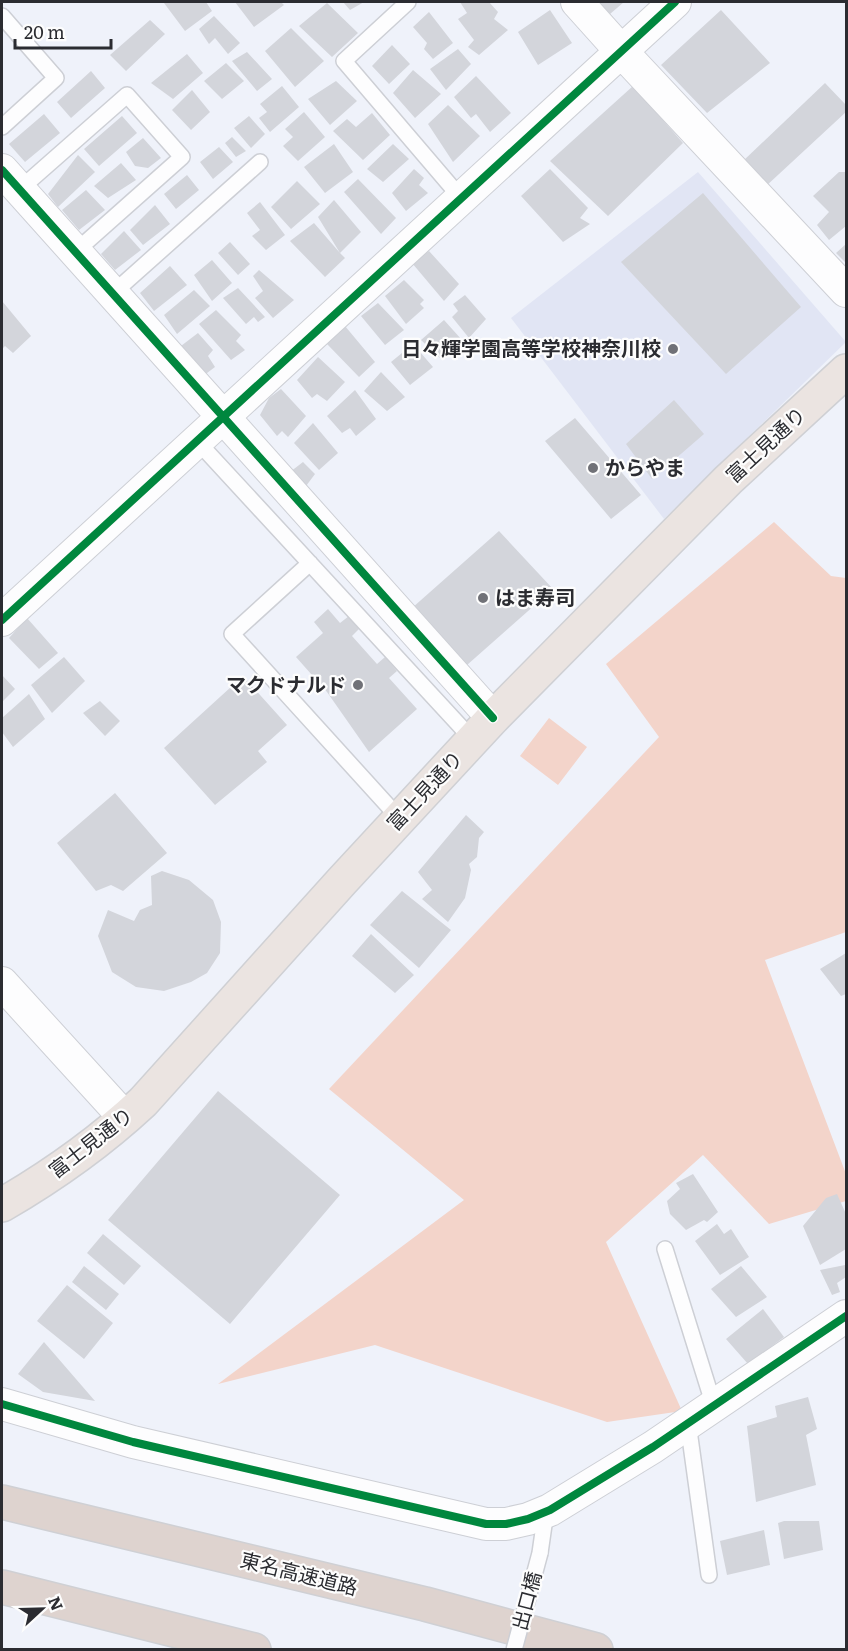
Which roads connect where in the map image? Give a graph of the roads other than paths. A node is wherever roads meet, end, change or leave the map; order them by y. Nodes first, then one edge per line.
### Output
1 (408, 2) edge
2 (577, 2) edge
3 (675, 2) edge
4 (2, 16) edge
5 (621, 51) junction
6 (2, 127) edge
7 (260, 162) dead end
8 (10, 180) edge
9 (461, 198) junction
10 (75, 252) junction
11 (846, 291) edge
12 (112, 294) junction
13 (846, 371) edge
14 (223, 417) junction
15 (196, 441) junction
16 (310, 563) junction
17 (2, 620) edge
18 (483, 729) junction
19 (400, 819) junction
20 (2, 983) edge
21 (125, 1118) junction
22 (2, 1205) edge
23 (665, 1249) dead end
24 (846, 1316) edge
25 (2, 1404) edge
26 (714, 1406) junction
27 (688, 1423) junction
28 (2, 1502) edge
29 (546, 1511) junction
30 (709, 1575) dead end
31 (2, 1587) edge
32 (254, 1650) edge
33 (514, 1650) edge
34 (596, 1650) edge

1 - 9 lane
2 - 5 street
3 - 5 street
4 - 6 lane
5 - 9 street
5 - 11 street
7 - 12 lane
8 - 10 street
8 - 10 lane
9 - 14 street
10 - 12 street
12 - 14 street
13 - 18 main road, 富士見通り
14 - 15 street
14 - 18 street
15 - 16 lane
15 - 17 street
16 - 18 lane
16 - 19 lane
18 - 19 main road, 富士見通り
19 - 21 main road, 富士見通り
20 - 21 street
21 - 22 main road, 富士見通り
23 - 26 lane
24 - 26 street
25 - 29 street
26 - 27 street
27 - 29 street
27 - 30 lane
28 - 34 highway, 東名高速道路
29 - 33 lane, 出口橋, bridge
31 - 32 highway

